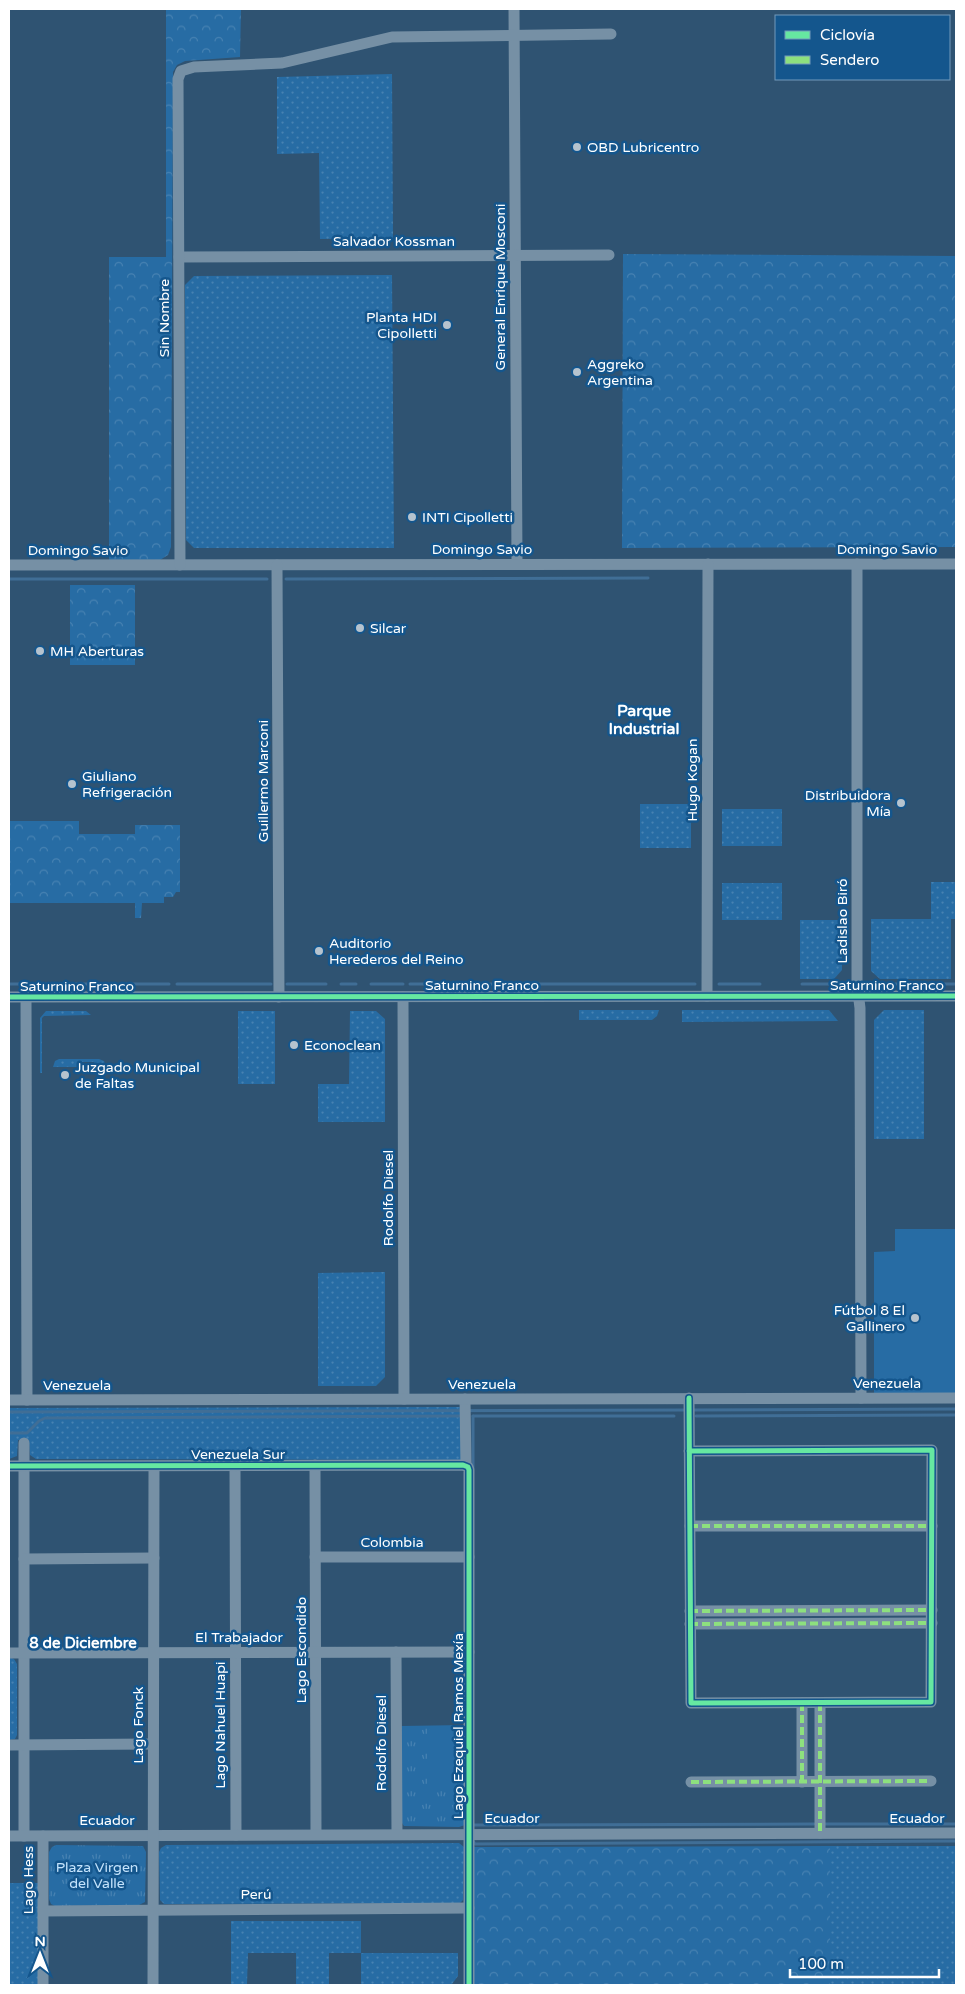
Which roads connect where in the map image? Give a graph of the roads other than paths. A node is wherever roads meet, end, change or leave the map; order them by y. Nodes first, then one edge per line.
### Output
1 (514, 9) edge
2 (611, 34) dead end
3 (514, 35) junction
4 (515, 255) junction
5 (609, 255) dead end
6 (179, 257) junction
7 (516, 564) junction
8 (708, 564) junction
9 (858, 564) junction
10 (956, 564) edge
11 (9, 565) edge
12 (180, 565) junction
13 (277, 565) junction
14 (706, 996) junction
15 (859, 996) junction
16 (956, 996) edge
17 (9, 997) edge
18 (26, 997) junction
19 (279, 997) junction
20 (403, 997) junction
21 (689, 1398) junction
22 (861, 1398) junction
23 (956, 1398) edge
24 (404, 1399) junction
25 (466, 1399) junction
26 (9, 1400) edge
27 (27, 1400) junction
28 (24, 1443) dead end
29 (689, 1451) junction
30 (235, 1465) junction
31 (315, 1465) junction
32 (9, 1466) edge
33 (24, 1466) junction
34 (154, 1466) junction
35 (467, 1466) junction
36 (690, 1526) junction
37 (932, 1526) junction
38 (315, 1557) junction
39 (469, 1557) junction
40 (154, 1558) junction
41 (24, 1559) junction
42 (932, 1610) junction
43 (690, 1611) junction
44 (932, 1623) junction
45 (690, 1624) junction
46 (24, 1652) junction
47 (153, 1652) junction
48 (235, 1652) junction
49 (316, 1652) junction
50 (396, 1652) junction
51 (469, 1652) junction
52 (9, 1653) edge
53 (802, 1703) junction
54 (820, 1703) junction
55 (153, 1744) junction
56 (9, 1745) edge
57 (24, 1745) junction
58 (931, 1781) dead end
59 (691, 1782) dead end
60 (802, 1782) junction
61 (820, 1782) junction
62 (820, 1833) junction
63 (956, 1833) edge
64 (316, 1834) junction
65 (397, 1834) junction
66 (469, 1834) junction
67 (153, 1835) junction
68 (236, 1835) junction
69 (9, 1836) edge
70 (24, 1836) junction
71 (43, 1836) junction
72 (469, 1908) junction
73 (153, 1910) junction
74 (43, 1911) junction
75 (43, 1985) edge
76 (153, 1985) edge
77 (469, 1985) edge

1 - 3 street, General Enrique Mosconi
2 - 3 street
3 - 4 street, General Enrique Mosconi
3 - 6 street, Sin Nombre
4 - 5 street, Salvador Kossman
4 - 6 street, Salvador Kossman
4 - 7 street, General Enrique Mosconi
6 - 12 street, Sin Nombre
7 - 8 street, Domingo Savio
7 - 13 street, Domingo Savio
8 - 9 street, Domingo Savio
8 - 14 street, Hugo Kogan
9 - 10 street, Domingo Savio
9 - 15 street, Ladislao Biró
11 - 12 street, Domingo Savio
12 - 13 street, Domingo Savio
13 - 19 street, Guillermo Marconi
14 - 15 street, Saturnino Franco
14 - 20 street, Saturnino Franco
15 - 16 street, Saturnino Franco
15 - 22 street, Ladislao Biró
17 - 18 street, Saturnino Franco
18 - 19 street, Saturnino Franco
18 - 27 street
19 - 20 street, Saturnino Franco
20 - 24 street, Rodolfo Diesel
21 - 22 street, Venezuela
21 - 25 street, Venezuela
21 - 29 street
22 - 23 street, Venezuela
24 - 25 street, Venezuela
24 - 27 street, Venezuela
25 - 35 street, Lago Ezequiel Ramos Mexía
26 - 27 street, Venezuela
28 - 33 street, Lago Hess
29 - 36 street
29 - 37 street
30 - 31 street, Venezuela Sur
30 - 34 street, Venezuela Sur
30 - 48 street, Lago Nahuel Huapi
31 - 35 street, Venezuela Sur
31 - 38 street, Lago Escondido
32 - 33 street, Venezuela Sur
33 - 34 street, Venezuela Sur
33 - 41 street, Lago Hess
34 - 40 street, Lago Fonck
35 - 39 street, Lago Ezequiel Ramos Mexía
36 - 37 street
36 - 43 street
37 - 42 street
38 - 39 street, Colombia
38 - 49 street, Lago Escondido
39 - 51 street, Lago Ezequiel Ramos Mexía
40 - 41 street
40 - 47 street, Lago Fonck
41 - 46 street, Lago Hess
42 - 43 street
42 - 44 street
43 - 45 street
44 - 45 street
44 - 54 street
45 - 53 street
46 - 47 street, El Trabajador
46 - 52 street, El Trabajador
46 - 57 street, Lago Hess
47 - 48 street, El Trabajador
47 - 55 street, Lago Fonck
48 - 49 street, El Trabajador
48 - 68 street, Lago Nahuel Huapi
49 - 50 street, El Trabajador
49 - 64 street, Lago Escondido
50 - 51 street, El Trabajador
50 - 65 street, Rodolfo Diesel
51 - 66 street, Lago Ezequiel Ramos Mexía
53 - 54 street
53 - 60 street
54 - 61 street
55 - 57 street
55 - 67 street, Lago Fonck
56 - 57 street
57 - 70 street, Lago Hess
58 - 61 street
59 - 60 street
60 - 61 street
61 - 62 street
62 - 63 street, Ecuador
62 - 66 street, Ecuador
64 - 65 street, Ecuador
64 - 68 street, Ecuador
65 - 66 street, Ecuador
66 - 72 street, Lago Ezequiel Ramos Mexía
67 - 68 street, Ecuador
67 - 71 street, Ecuador
67 - 73 street, Lago Fonck
69 - 70 street, Ecuador
70 - 71 street, Ecuador
71 - 74 street, Lago Hess
72 - 73 street, Perú
72 - 77 street, Lago Ezequiel Ramos Mexía
73 - 74 street, Perú
73 - 76 street, Lago Fonck
74 - 75 street, Lago Hess

